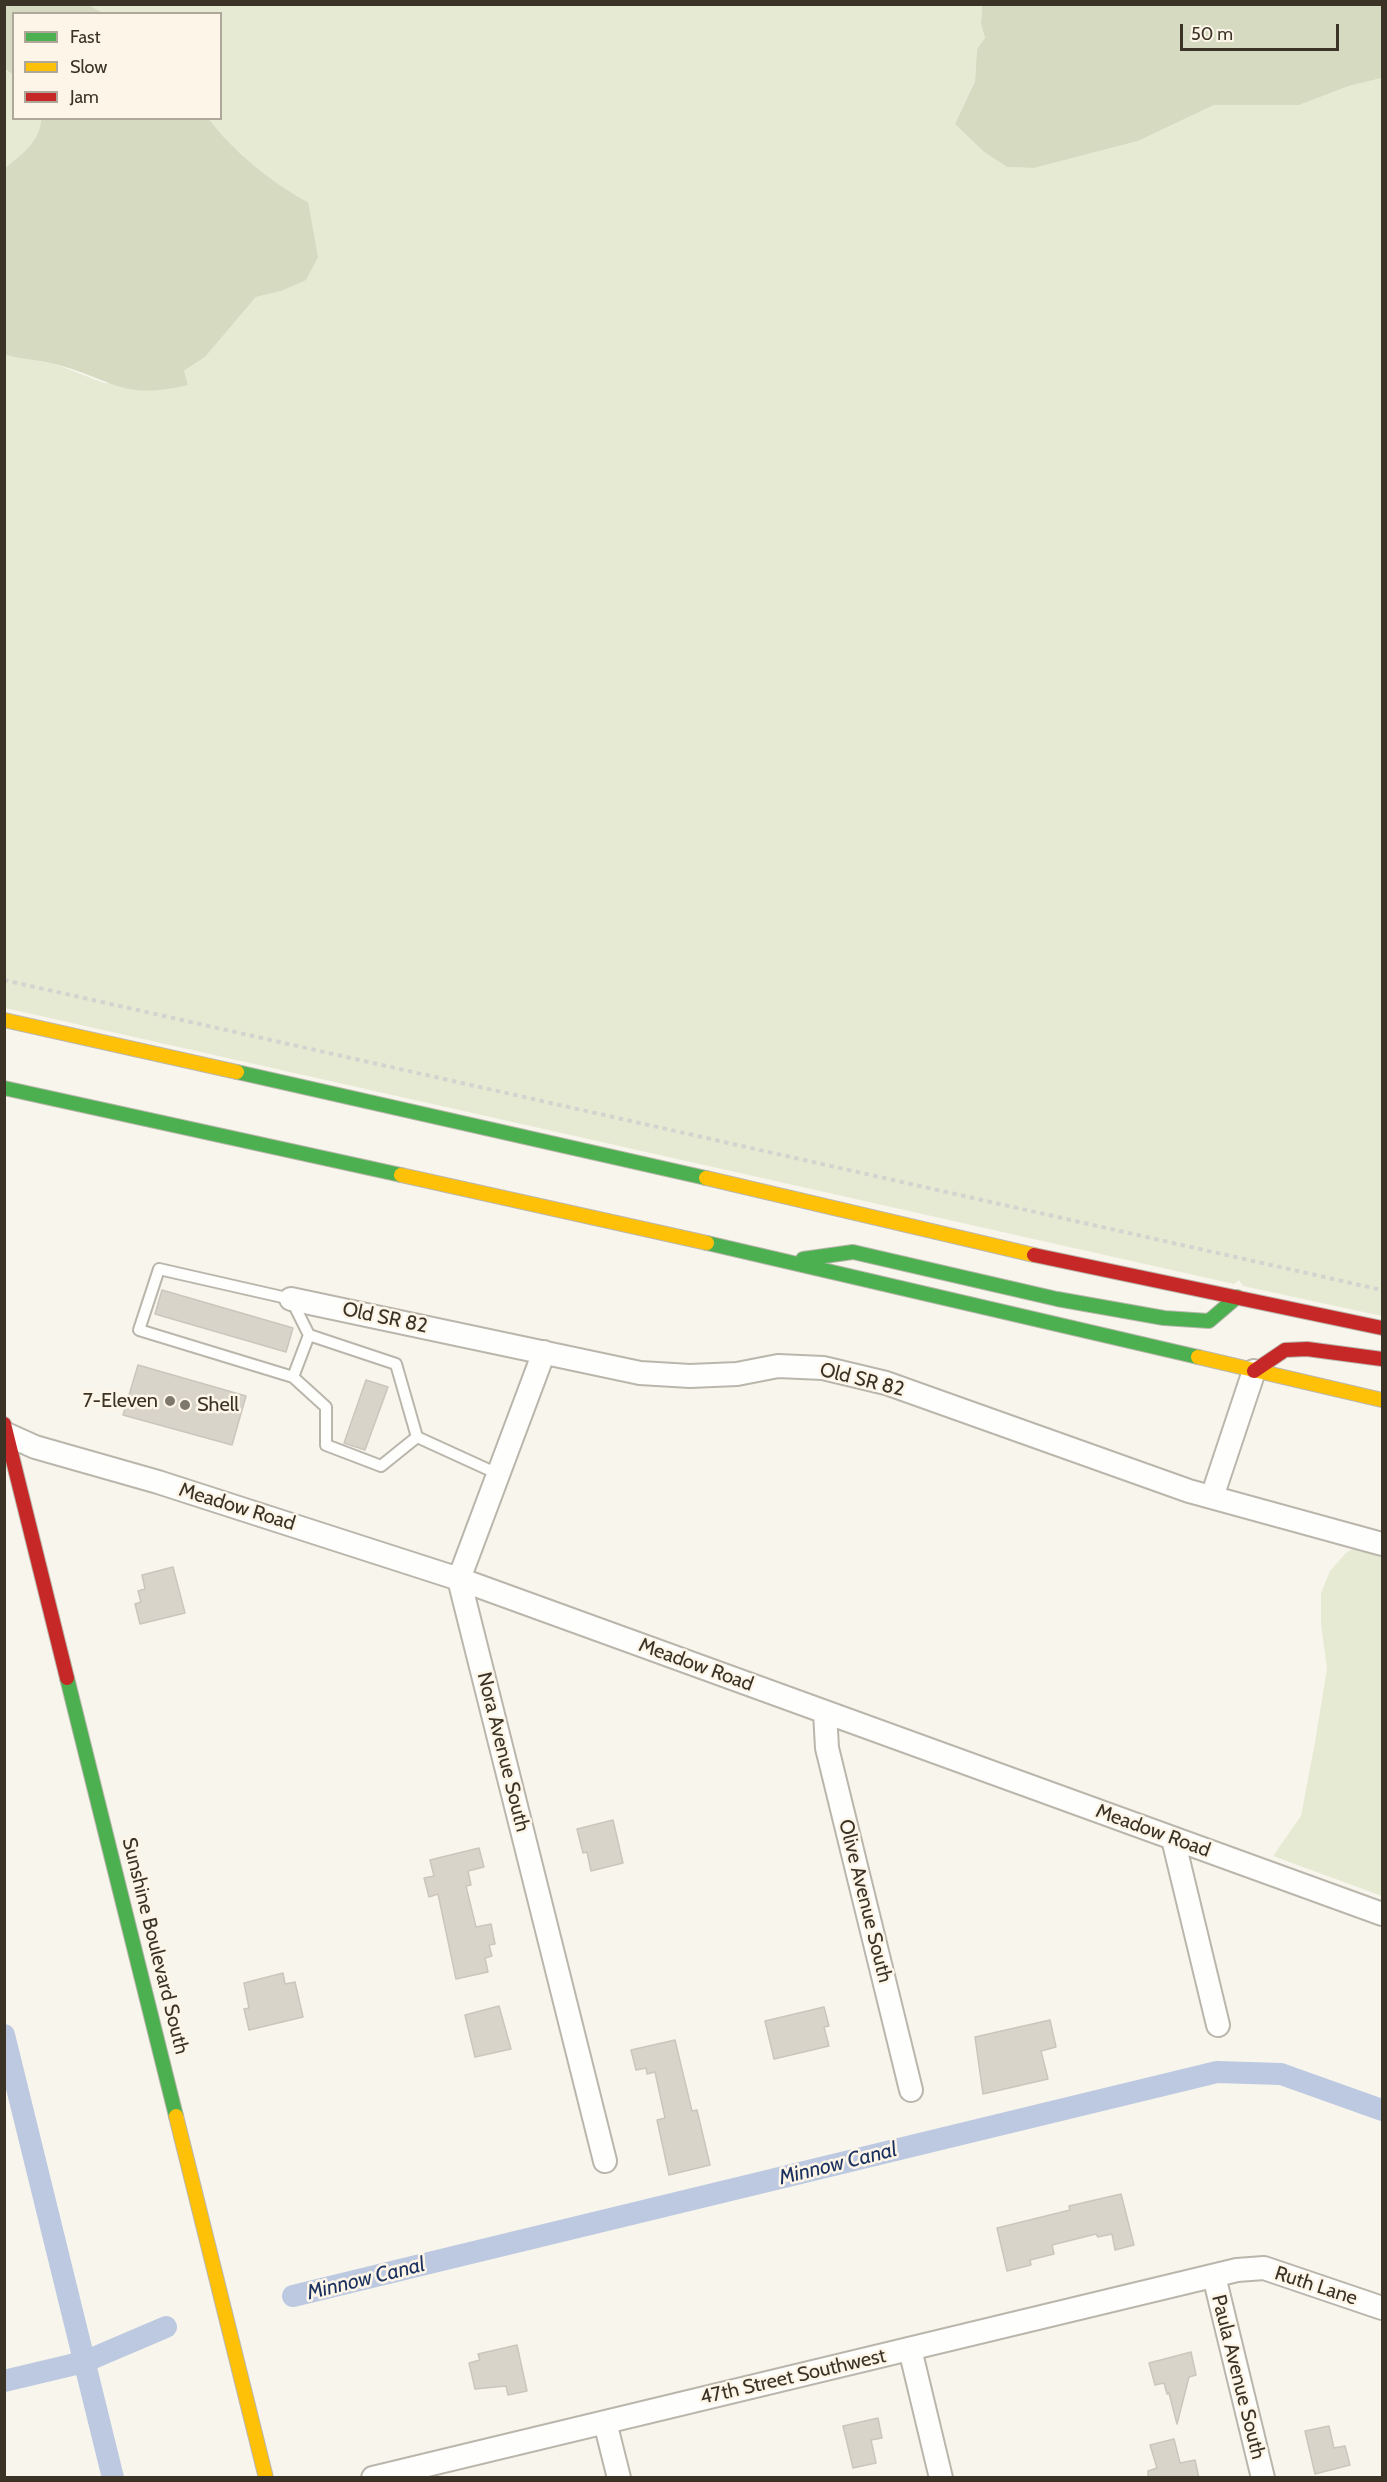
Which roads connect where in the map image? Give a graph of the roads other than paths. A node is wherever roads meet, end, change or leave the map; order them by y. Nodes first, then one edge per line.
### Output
1 (4, 1020) edge
2 (4, 1088) edge
3 (783, 1262) junction
4 (1238, 1297) junction
5 (291, 1299) junction
6 (1383, 1328) edge
7 (309, 1335) junction
8 (544, 1352) junction
9 (1383, 1359) edge
10 (1254, 1371) junction
11 (293, 1377) junction
12 (1383, 1400) edge
13 (5, 1431) edge
14 (417, 1437) junction
15 (498, 1474) junction
16 (1212, 1497) junction
17 (1383, 1544) edge
18 (459, 1579) junction
19 (825, 1712) junction
20 (1173, 1839) junction
21 (1383, 1914) edge
22 (1218, 2025) dead end
23 (910, 2090) dead end
24 (605, 2161) dead end
25 (1214, 2276) junction
26 (1383, 2308) edge
27 (910, 2349) junction
28 (605, 2422) junction
29 (266, 2478) edge
30 (373, 2478) edge
31 (619, 2478) edge
32 (941, 2478) edge
33 (1263, 2478) edge

1 - 4 main road
2 - 3 main road
3 - 4 main road
3 - 10 main road
4 - 6 main road
5 - 7 lane
5 - 8 street, Old SR 82
5 - 11 lane
7 - 11 lane
7 - 14 lane
8 - 15 street
8 - 16 street, Old SR 82
9 - 10 main road
10 - 12 main road
10 - 16 street
11 - 14 lane
13 - 18 street, Meadow Road
13 - 29 main road, Sunshine Boulevard South
14 - 15 lane
15 - 18 street
16 - 17 street, Old SR 82
18 - 19 street, Meadow Road
18 - 24 street, Nora Avenue South
19 - 20 street, Meadow Road
19 - 23 street, Olive Avenue South
20 - 21 street, Meadow Road
20 - 22 street
25 - 26 street, Ruth Lane
25 - 27 street, 47th Street Southwest
25 - 33 street, Paula Avenue South
27 - 28 street, 47th Street Southwest
27 - 32 street
28 - 30 street, 47th Street Southwest
28 - 31 street

